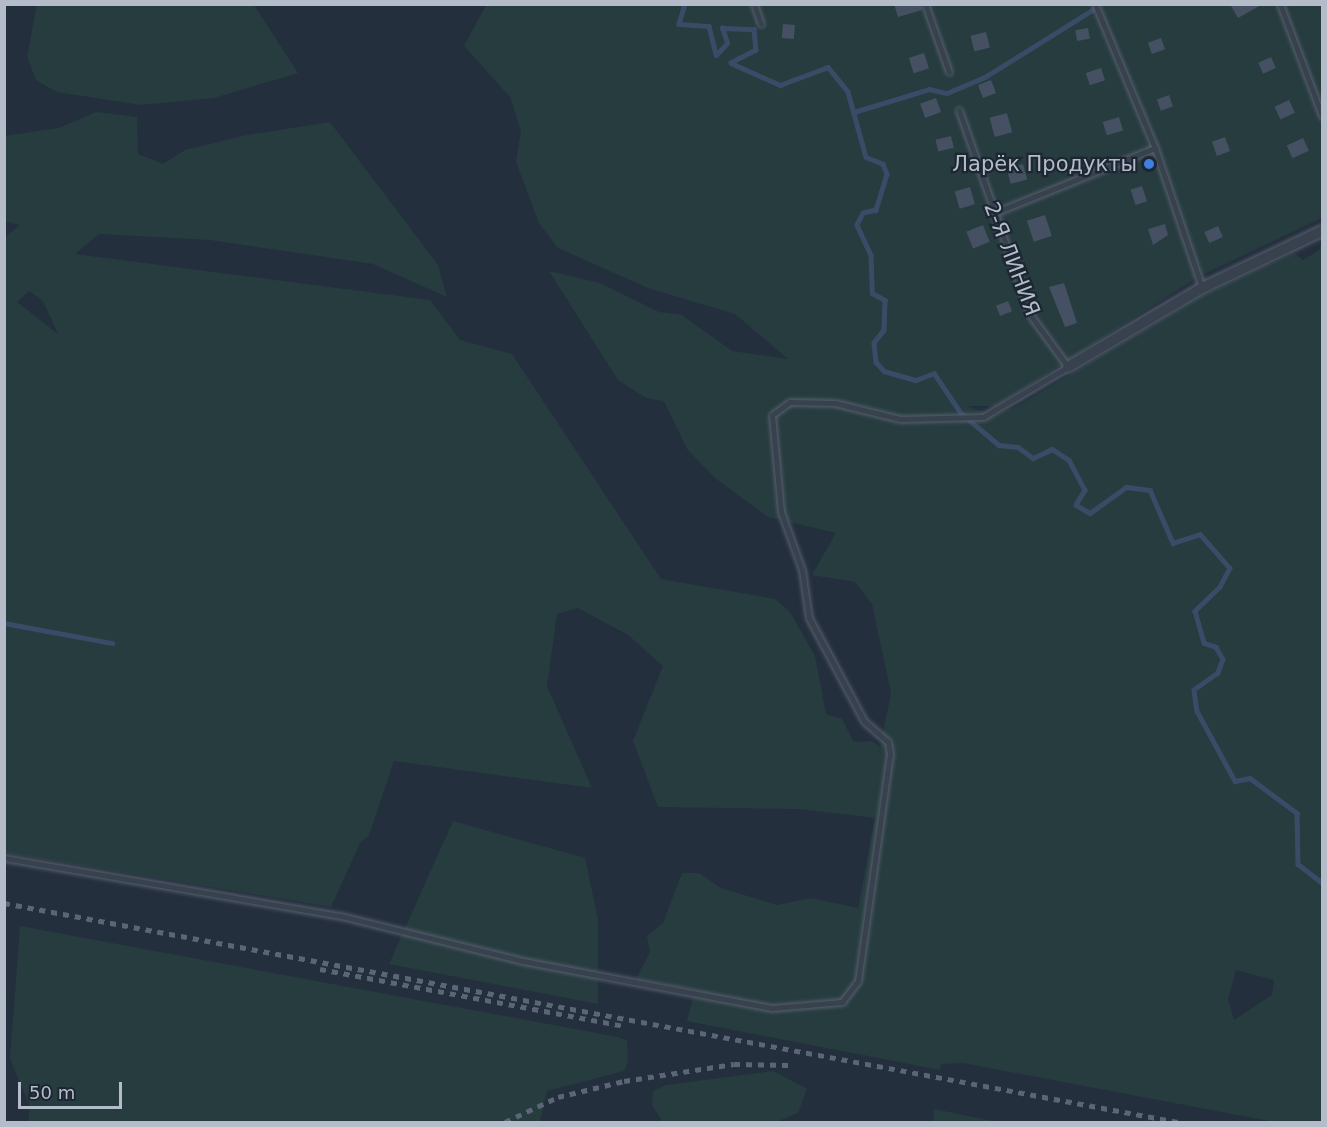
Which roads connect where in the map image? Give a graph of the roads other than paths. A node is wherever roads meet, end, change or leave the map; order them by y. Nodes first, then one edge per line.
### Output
1 (754, 4) edge
2 (925, 4) edge
3 (1095, 4) edge
4 (1280, 4) edge
5 (761, 24) dead end
6 (949, 72) dead end
7 (959, 110) dead end
8 (1323, 116) edge
9 (1155, 148) junction
10 (994, 213) junction
11 (1323, 231) edge
12 (1202, 288) junction
13 (1068, 368) junction
14 (4, 858) edge

1 - 5 lane
2 - 6 lane
3 - 9 lane
4 - 8 lane
7 - 10 lane, 2-Я ЛИНИЯ
9 - 10 lane
9 - 12 lane
10 - 13 lane, 2-Я ЛИНИЯ
11 - 12 street
12 - 13 street
13 - 14 lane

